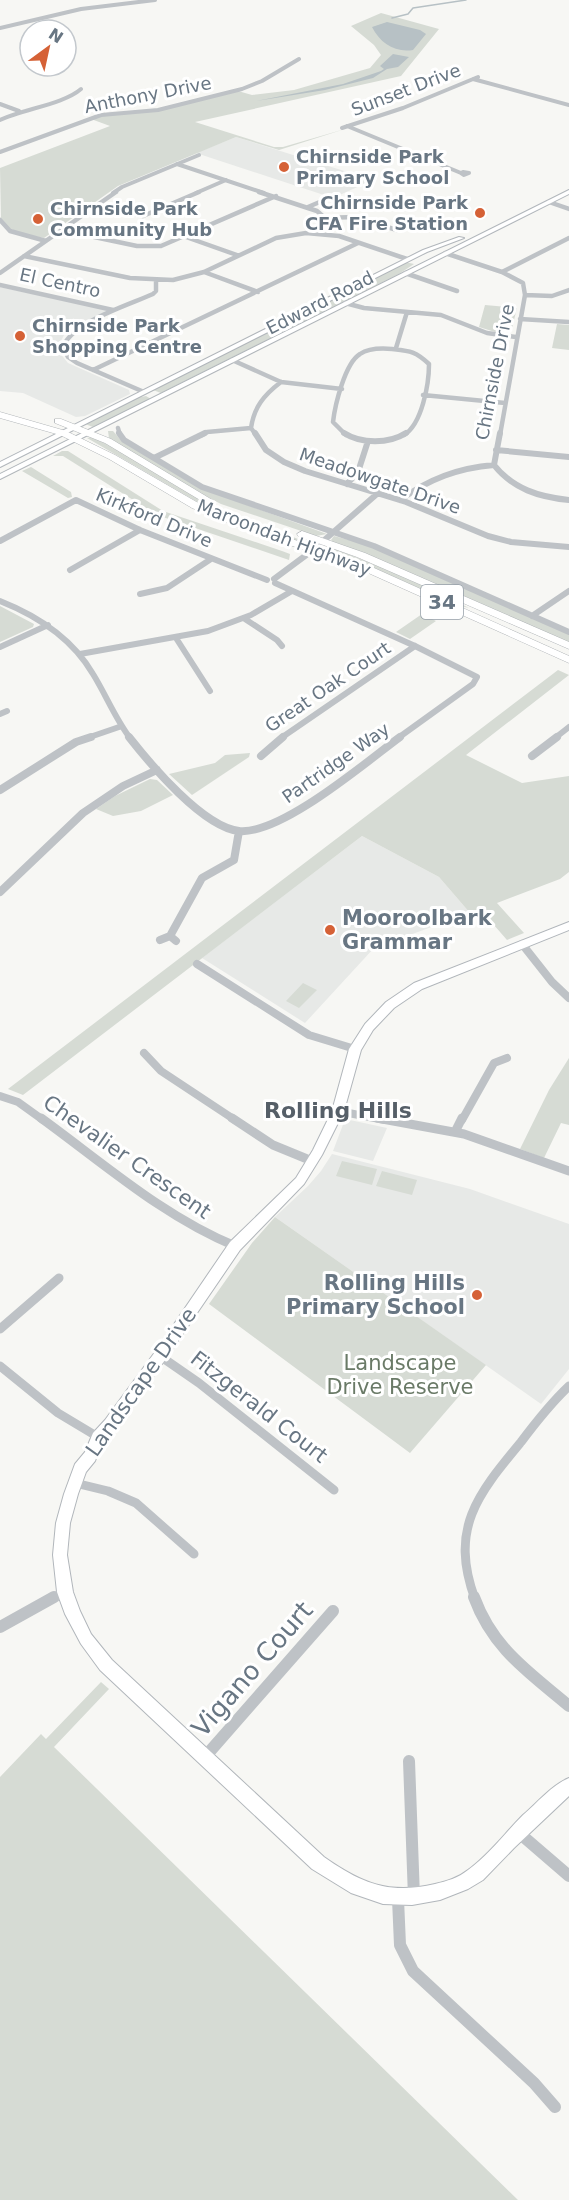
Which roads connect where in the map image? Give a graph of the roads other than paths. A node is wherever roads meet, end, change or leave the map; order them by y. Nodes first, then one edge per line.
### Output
1 (155, 0) edge
2 (0, 28) edge
3 (293, 57) dead end
4 (299, 58) junction
5 (306, 60) dead end
6 (476, 78) joint
7 (81, 89) dead end
8 (0, 104) edge
9 (569, 105) edge
10 (19, 111) junction
11 (0, 120) edge
12 (0, 152) edge
13 (199, 155) dead end
14 (177, 164) junction
15 (462, 173) dead end
16 (226, 180) junction
17 (569, 191) edge
18 (276, 196) junction
19 (329, 198) dead end
20 (547, 201) junction
21 (95, 206) junction
22 (308, 207) junction
23 (569, 208) edge
24 (326, 218) junction
25 (0, 220) edge
26 (2, 228) edge
27 (61, 230) junction
28 (397, 230) dead end
29 (320, 233) junction
30 (186, 237) junction
31 (569, 238) edge
32 (46, 241) junction
33 (358, 243) junction
34 (431, 248) junction
35 (445, 253) junction
36 (237, 255) junction
37 (24, 256) junction
38 (407, 260) junction
39 (421, 265) junction
40 (204, 272) junction
41 (502, 272) junction
42 (0, 273) edge
43 (405, 273) junction
44 (156, 281) junction
45 (0, 285) edge
46 (569, 290) edge
47 (457, 291) dead end
48 (258, 292) junction
49 (525, 295) junction
50 (345, 303) junction
51 (113, 310) junction
52 (407, 312) junction
53 (521, 318) junction
54 (566, 322) edge
55 (516, 337) junction
56 (396, 348) junction
57 (232, 360) junction
58 (93, 370) junction
59 (281, 382) junction
60 (132, 387) junction
61 (342, 389) junction
62 (144, 392) junction
63 (423, 395) junction
64 (157, 398) junction
65 (505, 403) junction
66 (0, 406) edge
67 (105, 412) junction
68 (0, 415) edge
69 (123, 416) junction
70 (75, 426) junction
71 (118, 428) dead end
72 (251, 428) junction
73 (63, 432) junction
74 (90, 432) junction
75 (76, 439) junction
76 (108, 441) junction
77 (368, 441) junction
78 (62, 446) junction
79 (496, 450) junction
80 (112, 457) junction
81 (569, 457) edge
82 (154, 458) junction
83 (0, 465) edge
84 (494, 465) junction
85 (0, 477) edge
86 (348, 484) junction
87 (378, 494) junction
88 (400, 500) junction
89 (569, 500) edge
90 (140, 530) junction
91 (333, 532) junction
92 (323, 541) junction
93 (0, 542) edge
94 (569, 547) edge
95 (314, 549) junction
96 (211, 558) junction
97 (70, 570) dead end
98 (272, 581) junction
99 (292, 591) junction
100 (569, 591) edge
101 (140, 594) dead end
102 (0, 601) edge
103 (480, 606) junction
104 (468, 614) junction
105 (532, 616) junction
106 (245, 619) junction
107 (48, 625) junction
108 (569, 632) edge
109 (176, 638) junction
110 (282, 646) dead end
111 (415, 646) junction
112 (569, 646) edge
113 (0, 647) edge
114 (80, 654) junction
115 (569, 660) edge
116 (210, 691) dead end
117 (122, 726) junction
118 (569, 727) edge
119 (261, 756) dead end
120 (532, 756) dead end
121 (157, 770) junction
122 (0, 790) edge
123 (239, 831) junction
124 (0, 892) edge
125 (569, 926) edge
126 (160, 940) dead end
127 (522, 944) junction
128 (197, 964) dead end
129 (569, 998) edge
130 (355, 1049) junction
131 (144, 1053) dead end
132 (507, 1058) dead end
133 (0, 1096) edge
134 (338, 1111) junction
135 (455, 1132) junction
136 (312, 1161) junction
137 (569, 1171) edge
138 (235, 1246) junction
139 (59, 1278) dead end
140 (0, 1329) edge
141 (160, 1356) junction
142 (0, 1366) edge
143 (569, 1386) edge
144 (98, 1437) junction
145 (75, 1483) junction
146 (334, 1490) dead end
147 (194, 1554) dead end
148 (64, 1592) junction
149 (333, 1611) dead end
150 (0, 1627) edge
151 (569, 1706) edge
152 (204, 1758) junction
153 (409, 1761) dead end
154 (569, 1786) edge
155 (518, 1832) junction
156 (569, 1876) edge
157 (406, 1898) junction
158 (555, 2107) dead end

1 - 2 street
3 - 4 street
4 - 5 street
4 - 12 street, Anthony Drive
6 - 9 street, Sunset Drive
6 - 15 street, Sunset Drive
7 - 10 street
8 - 10 street
10 - 11 street
13 - 14 street
14 - 16 street
14 - 21 street
16 - 18 street
16 - 21 street
17 - 20 main road, Edward Road
18 - 22 street
18 - 30 street
19 - 22 street
20 - 23 street
20 - 34 main road, Edward Road
20 - 35 main road, Edward Road
21 - 27 street
22 - 24 street
24 - 28 street
24 - 29 street
25 - 26 street
26 - 32 street
27 - 30 street
27 - 32 street
29 - 33 street
29 - 36 street
30 - 36 street
31 - 41 street
32 - 37 street
33 - 38 street
33 - 48 street
34 - 35 main road
34 - 38 main road, Edward Road
35 - 39 main road, Edward Road
35 - 41 street, Chirnside Drive
36 - 40 street
37 - 42 street
37 - 44 street
38 - 39 main road
38 - 62 main road, Edward Road
39 - 43 main road, Edward Road
40 - 44 street
40 - 48 street
41 - 49 street, Chirnside Drive
43 - 47 street
43 - 50 main road, Edward Road
44 - 51 street
45 - 51 street, El Centro
46 - 49 street
48 - 58 street
49 - 53 street, Chirnside Drive
50 - 52 street
50 - 57 main road, Edward Road
51 - 58 street
52 - 55 street
52 - 56 street
53 - 54 street
53 - 55 street, Chirnside Drive
55 - 65 street, Chirnside Drive
56 - 61 street
56 - 63 street
57 - 59 street
57 - 64 main road, Edward Road
58 - 60 street
59 - 61 street
59 - 72 street
60 - 62 street
60 - 67 main road
61 - 77 street
62 - 64 main road
62 - 67 main road, Edward Road
63 - 65 street
63 - 77 street
64 - 69 main road, Edward Road
65 - 79 street, Chirnside Drive
66 - 70 highway, Maroondah Highway / 34
67 - 70 main road, Edward Road
68 - 73 highway, Maroondah Highway / 34
69 - 74 main road, Edward Road
69 - 76 main road
70 - 73 main road, Edward Road
70 - 74 highway, Maroondah Highway / 34
71 - 82 street, Maroondah Highway
72 - 82 street
72 - 86 street, Meadowgate Drive
73 - 75 highway, Maroondah Highway / 34
73 - 83 main road, Edward Road
74 - 75 main road, Edward Road
74 - 76 highway, Maroondah Highway / 34
75 - 78 main road, Edward Road
75 - 80 highway, Maroondah Highway / 34
76 - 92 highway, Maroondah Highway / 34
77 - 86 street
78 - 80 main road
78 - 85 main road, Edward Road
79 - 81 street
79 - 84 street, Chirnside Drive
80 - 95 highway, Maroondah Highway / 34
82 - 91 street, Maroondah Highway
84 - 88 street
84 - 89 street, Chirnside Drive
86 - 87 street, Meadowgate Drive
87 - 88 street, Meadowgate Drive
87 - 91 street
88 - 94 street, Meadowgate Drive
90 - 93 street, Kirkford Drive
90 - 96 street, Kirkford Drive
90 - 97 street
91 - 92 street
91 - 105 street, Maroondah Highway
92 - 95 street
92 - 103 highway, Maroondah Highway / 34
95 - 98 street
95 - 104 highway, Maroondah Highway / 34
96 - 98 street, Kirkford Drive
96 - 101 street
98 - 99 street, Partridge Way
99 - 106 street
99 - 111 street, Partridge Way
100 - 105 street
102 - 107 street
103 - 104 highway
103 - 112 highway, Maroondah Highway / 34
104 - 115 highway, Maroondah Highway / 34
105 - 108 street, Maroondah Highway
106 - 109 street
106 - 110 street
107 - 113 street
107 - 114 street
109 - 114 street
109 - 116 street
111 - 119 street, Great Oak Court
111 - 123 street, Partridge Way
114 - 117 street
117 - 121 street
117 - 122 street
118 - 120 street
121 - 123 street
121 - 124 street
123 - 126 street
125 - 127 main road, Landscape Drive
127 - 129 street
127 - 130 main road, Landscape Drive
128 - 130 street
130 - 134 main road, Landscape Drive
131 - 136 street
132 - 135 street
133 - 138 street, Chevalier Crescent
134 - 135 street
134 - 136 main road, Landscape Drive
135 - 137 street
136 - 138 main road, Landscape Drive
138 - 141 main road, Landscape Drive
139 - 140 street
141 - 144 main road, Landscape Drive
141 - 146 street, Fitzgerald Court
142 - 144 street
143 - 151 street
144 - 145 main road, Landscape Drive
145 - 147 street
145 - 148 main road, Landscape Drive
148 - 150 street
148 - 152 main road, Landscape Drive
149 - 152 street, Vigano Court
152 - 157 main road, Landscape Drive
153 - 157 street
154 - 155 main road, Landscape Drive
155 - 156 street
155 - 157 main road, Landscape Drive
157 - 158 street

